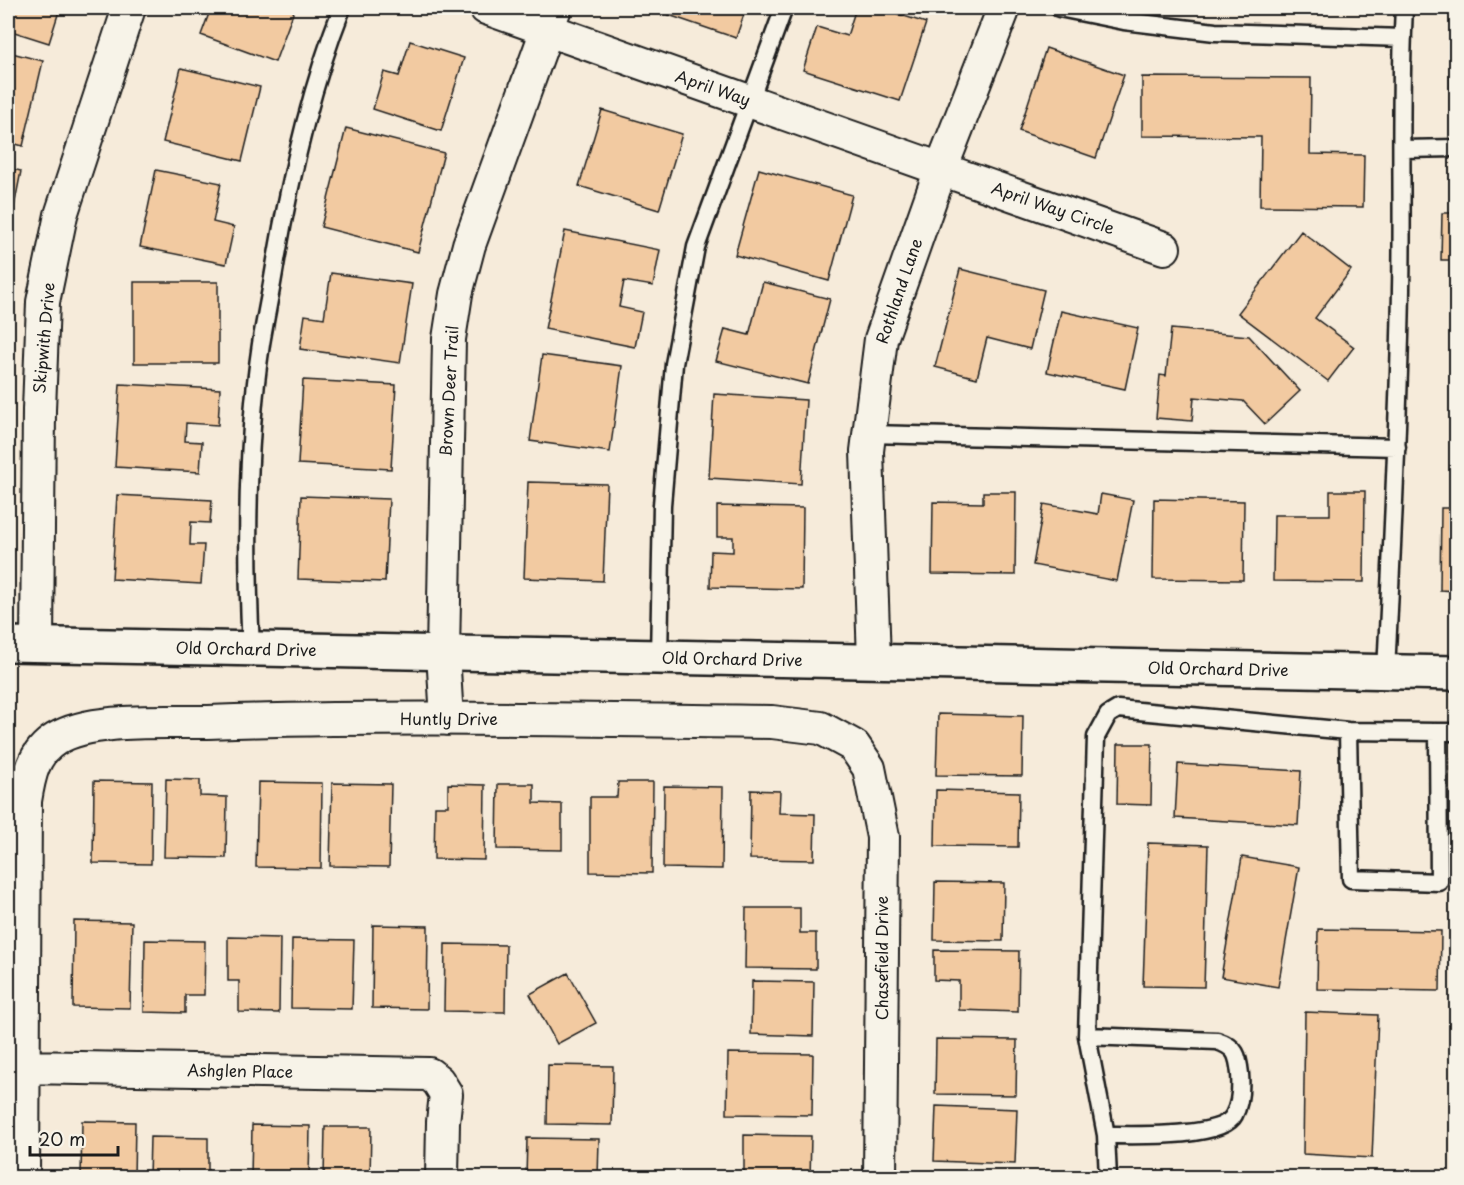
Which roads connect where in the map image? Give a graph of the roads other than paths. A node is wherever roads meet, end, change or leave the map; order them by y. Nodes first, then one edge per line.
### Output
1 (129, 8) edge
2 (342, 8) edge
3 (486, 8) edge
4 (784, 8) edge
5 (1004, 8) edge
6 (1059, 8) edge
7 (1404, 8) edge
8 (550, 18) edge
9 (1403, 38) junction
10 (749, 101) junction
11 (1456, 148) edge
12 (1403, 149) junction
13 (941, 169) junction
14 (1164, 248) dead end
15 (869, 434) junction
16 (1396, 447) junction
17 (22, 644) edge
18 (251, 649) junction
19 (443, 653) junction
20 (659, 657) junction
21 (874, 662) junction
22 (1386, 672) junction
23 (1456, 674) edge
24 (447, 719) junction
25 (1348, 731) junction
26 (1438, 732) junction
27 (1456, 732) edge
28 (854, 746) joint
29 (1088, 1036) junction
30 (24, 1067) junction
31 (1106, 1135) junction
32 (23, 1178) edge
33 (442, 1178) edge
34 (880, 1178) edge
35 (1108, 1178) edge

1 - 17 street, Skipwith Drive
2 - 18 lane
3 - 8 street, April Way
4 - 10 lane
5 - 13 street, Rothland Lane
6 - 9 lane
7 - 9 lane
8 - 10 street, April Way
8 - 19 street, Brown Deer Trail
9 - 12 lane
10 - 13 street, April Way
10 - 20 lane
11 - 12 lane
12 - 16 lane
13 - 14 street, April Way Circle
13 - 15 street, Rothland Lane
15 - 16 lane
15 - 21 street, Rothland Lane
16 - 22 lane
17 - 18 street, Old Orchard Drive
18 - 19 street, Old Orchard Drive
19 - 20 street, Old Orchard Drive
19 - 24 street, Brown Deer Trail
20 - 21 street, Old Orchard Drive
21 - 22 street, Old Orchard Drive
22 - 23 street, Old Orchard Drive
24 - 28 street, Huntly Drive
24 - 30 street, Huntly Drive
25 - 26 lane
25 - 26 lane
25 - 29 lane
26 - 27 lane
28 - 34 street, Chasefield Drive
29 - 31 lane
29 - 31 lane
30 - 32 street
30 - 33 street, Ashglen Place
31 - 35 lane

